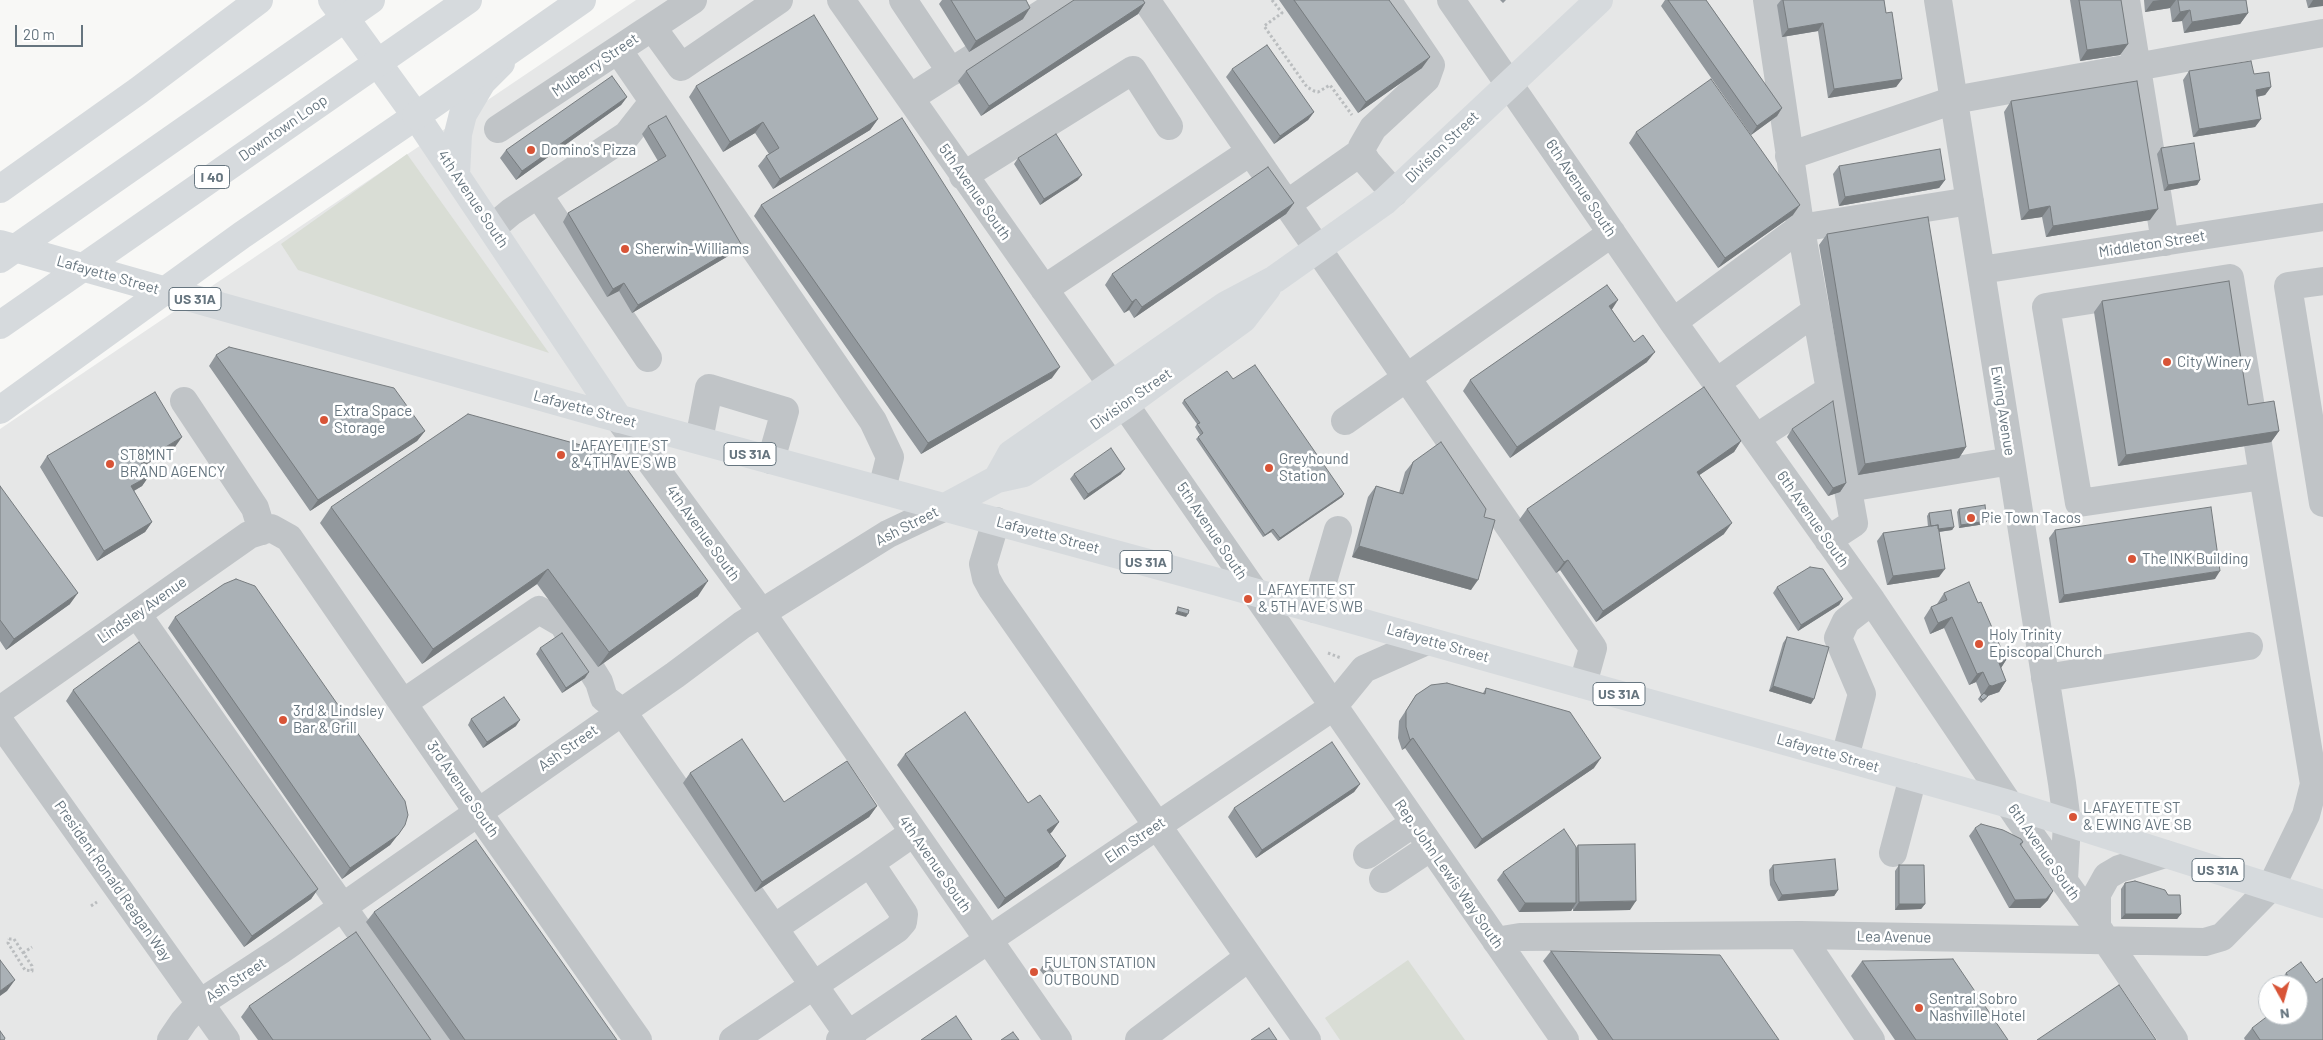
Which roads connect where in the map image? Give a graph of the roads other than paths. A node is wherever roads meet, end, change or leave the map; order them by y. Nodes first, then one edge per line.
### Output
1 (259, 0) edge
2 (332, 0) edge
3 (371, 0) edge
4 (468, 0) edge
5 (582, 0) edge
6 (693, 0) edge
7 (779, 0) edge
8 (841, 0) edge
9 (903, 0) edge
10 (1063, 0) edge
11 (1146, 0) edge
12 (1388, 0) edge
13 (1451, 0) edge
14 (1599, 0) edge
15 (1767, 0) edge
16 (1938, 0) edge
17 (2126, 0) edge
18 (652, 27) junction
19 (2323, 34) edge
20 (516, 47) junction
21 (618, 50) junction
22 (2136, 67) junction
23 (951, 72) junction
24 (1510, 84) junction
25 (910, 98) junction
26 (1954, 100) junction
27 (653, 102) junction
28 (416, 116) junction
29 (1169, 126) dead end
30 (498, 129) dead end
31 (1364, 144) junction
32 (1250, 152) junction
33 (1789, 156) junction
34 (456, 175) junction
35 (963, 176) junction
36 (0, 189) edge
37 (1394, 193) junction
38 (538, 194) junction
39 (1970, 201) junction
40 (1287, 204) junction
41 (2323, 217) edge
42 (492, 228) junction
43 (1800, 228) junction
44 (1612, 233) junction
45 (2165, 242) junction
46 (0, 244) edge
47 (1317, 249) junction
48 (0, 259) edge
49 (1981, 270) junction
50 (2323, 281) edge
51 (1044, 289) junction
52 (1816, 312) junction
53 (1673, 322) junction
54 (0, 325) edge
55 (648, 358) dead end
56 (1406, 377) junction
57 (1716, 382) junction
58 (1830, 388) junction
59 (1118, 394) junction
60 (184, 401) dead end
61 (0, 410) edge
62 (2252, 414) edge
63 (619, 419) junction
64 (1345, 421) dead end
65 (1756, 438) junction
66 (699, 440) junction
67 (2258, 444) edge
68 (771, 460) junction
69 (2011, 461) junction
70 (2263, 476) junction
71 (1848, 488) junction
72 (882, 489) junction
73 (2323, 503) edge
74 (945, 507) junction
75 (996, 521) junction
76 (1338, 530) dead end
77 (262, 531) junction
78 (1828, 540) junction
79 (1253, 592) junction
80 (1872, 601) junction
81 (1315, 609) junction
82 (761, 612) junction
83 (137, 614) junction
84 (1427, 641) junction
85 (2249, 646) dead end
86 (2045, 678) junction
87 (1584, 684) junction
88 (403, 703) junction
89 (1333, 707) junction
90 (0, 710) edge
91 (621, 711) junction
92 (0, 722) edge
93 (1845, 758) junction
94 (1913, 776) junction
95 (2009, 804) junction
96 (477, 811) junction
97 (2067, 822) junction
98 (1414, 824) junction
99 (1156, 826) junction
100 (914, 833) junction
101 (1431, 847) junction
102 (1893, 853) dead end
103 (2165, 854) junction
104 (1367, 855) dead end
105 (870, 863) junction
106 (1383, 879) dead end
107 (2064, 880) junction
108 (2272, 887) junction
109 (2323, 904) edge
110 (342, 906) junction
111 (774, 928) junction
112 (2101, 934) junction
113 (1800, 935) junction
114 (987, 939) junction
115 (1496, 941) junction
116 (1248, 957) junction
117 (815, 986) junction
118 (200, 1003) junction
119 (847, 1038) edge
120 (171, 1040) edge
121 (226, 1040) edge
122 (436, 1040) edge
123 (638, 1040) edge
124 (733, 1040) edge
125 (1058, 1040) edge
126 (1139, 1040) edge
127 (1307, 1040) edge
128 (1565, 1040) edge
129 (1871, 1040) edge
130 (2174, 1040) edge

1 - 36 main road
2 - 28 main road, 4th Avenue South
3 - 48 main road
4 - 54 main road, Downtown Loop / I 40
5 - 20 main road
6 - 18 street, Mulberry Street
7 - 18 street
8 - 25 street, 5th Avenue South
9 - 23 street
10 - 23 street
11 - 32 street
12 - 31 street
13 - 24 street, 6th Avenue South
14 - 24 main road, Division Street
15 - 33 street
16 - 26 street, Ewing Avenue
17 - 22 street
18 - 21 street, Mulberry Street
19 - 22 street
20 - 28 main road
20 - 34 main road
21 - 27 street
21 - 30 street, Mulberry Street
22 - 26 street
22 - 45 street
23 - 25 street
24 - 37 main road, Division Street
24 - 44 street, 6th Avenue South
25 - 35 street, 5th Avenue South
26 - 33 street
26 - 39 street, Ewing Avenue
27 - 38 street
27 - 72 street
28 - 34 main road, 4th Avenue South
28 - 61 main road
29 - 35 street
31 - 37 street
31 - 40 street
32 - 40 street
32 - 51 street
33 - 43 street
34 - 42 main road, 4th Avenue South
35 - 51 street, 5th Avenue South
37 - 47 main road, Division Street
38 - 42 street
38 - 55 street
39 - 43 street
39 - 49 street, Ewing Avenue
40 - 47 street
41 - 45 street, Middleton Street
42 - 63 main road, 4th Avenue South
43 - 52 street
43 - 53 street
44 - 53 street, 6th Avenue South
44 - 56 street
45 - 49 street, Middleton Street
46 - 63 main road, Lafayette Street / US 31A
47 - 56 street
47 - 59 main road, Division Street
49 - 69 street, Ewing Avenue
50 - 73 street
51 - 59 street, 5th Avenue South
52 - 57 street
52 - 58 street
53 - 57 street, 6th Avenue South
56 - 64 street
56 - 87 street
57 - 65 street, 6th Avenue South
58 - 65 street
58 - 71 street
59 - 74 main road, Division Street
59 - 79 street, 5th Avenue South
60 - 77 street
62 - 70 street
63 - 66 main road, Lafayette Street / US 31A
63 - 82 street, 4th Avenue South
65 - 78 street, 6th Avenue South
66 - 68 main road, Lafayette Street / US 31A
66 - 68 street
67 - 70 street, Lea Avenue
68 - 72 main road, Lafayette Street / US 31A
69 - 71 street
69 - 86 street, Ewing Avenue
70 - 108 street, Lea Avenue
71 - 78 street
72 - 74 main road, Lafayette Street / US 31A
74 - 75 main road, Lafayette Street / US 31A
74 - 82 street, Ash Street
75 - 79 main road, Lafayette Street / US 31A
75 - 99 street
76 - 81 street
77 - 83 street, Lindsley Avenue
77 - 88 street, 3rd Avenue South
78 - 80 street, 6th Avenue South
79 - 81 main road, Lafayette Street / US 31A
79 - 89 street, 5th Avenue South
80 - 93 street
80 - 95 street, 6th Avenue South
81 - 84 main road, Lafayette Street / US 31A
82 - 91 street, Ash Street
82 - 100 street, 4th Avenue South
83 - 90 street, Lindsley Avenue
83 - 110 street
84 - 87 main road, Lafayette Street / US 31A
84 - 89 street, Elm Street
85 - 86 street
86 - 97 street, Ewing Avenue
87 - 93 main road, Lafayette Street / US 31A
88 - 91 street
88 - 96 street, 3rd Avenue South
89 - 98 street, Rep. John Lewis Way South
89 - 99 street, Elm Street
91 - 96 street, Ash Street
91 - 111 street
92 - 118 street, President Ronald Reagan Way
93 - 94 main road, Lafayette Street / US 31A
94 - 95 main road, Lafayette Street / US 31A
94 - 102 street
95 - 97 main road, Lafayette Street / US 31A
95 - 107 street, 6th Avenue South
96 - 110 street, Ash Street
96 - 123 street, 3rd Avenue South
97 - 103 main road, Lafayette Street / US 31A
97 - 107 street, Ewing Avenue
98 - 101 street, Rep. John Lewis Way South
98 - 104 street
99 - 114 street, Elm Street
99 - 116 street
100 - 105 street
100 - 114 street, 4th Avenue South
101 - 106 street
101 - 115 street, Rep. John Lewis Way South
103 - 108 main road, Lafayette Street / US 31A
103 - 112 street
105 - 111 street
105 - 117 street
107 - 112 street, 6th Avenue South
108 - 109 main road, Lafayette Street / US 31A
108 - 112 street, Lea Avenue
110 - 118 street, Ash Street
110 - 122 street
111 - 117 street
112 - 113 street, Lea Avenue
112 - 130 street, 6th Avenue South
113 - 115 street, Lea Avenue
113 - 129 street
114 - 119 street, Elm Street
114 - 125 street, 4th Avenue South
115 - 128 street, Rep. John Lewis Way South
116 - 126 street
116 - 127 street
117 - 119 street
117 - 124 street
118 - 120 street, Ash Street
118 - 121 street, President Ronald Reagan Way

